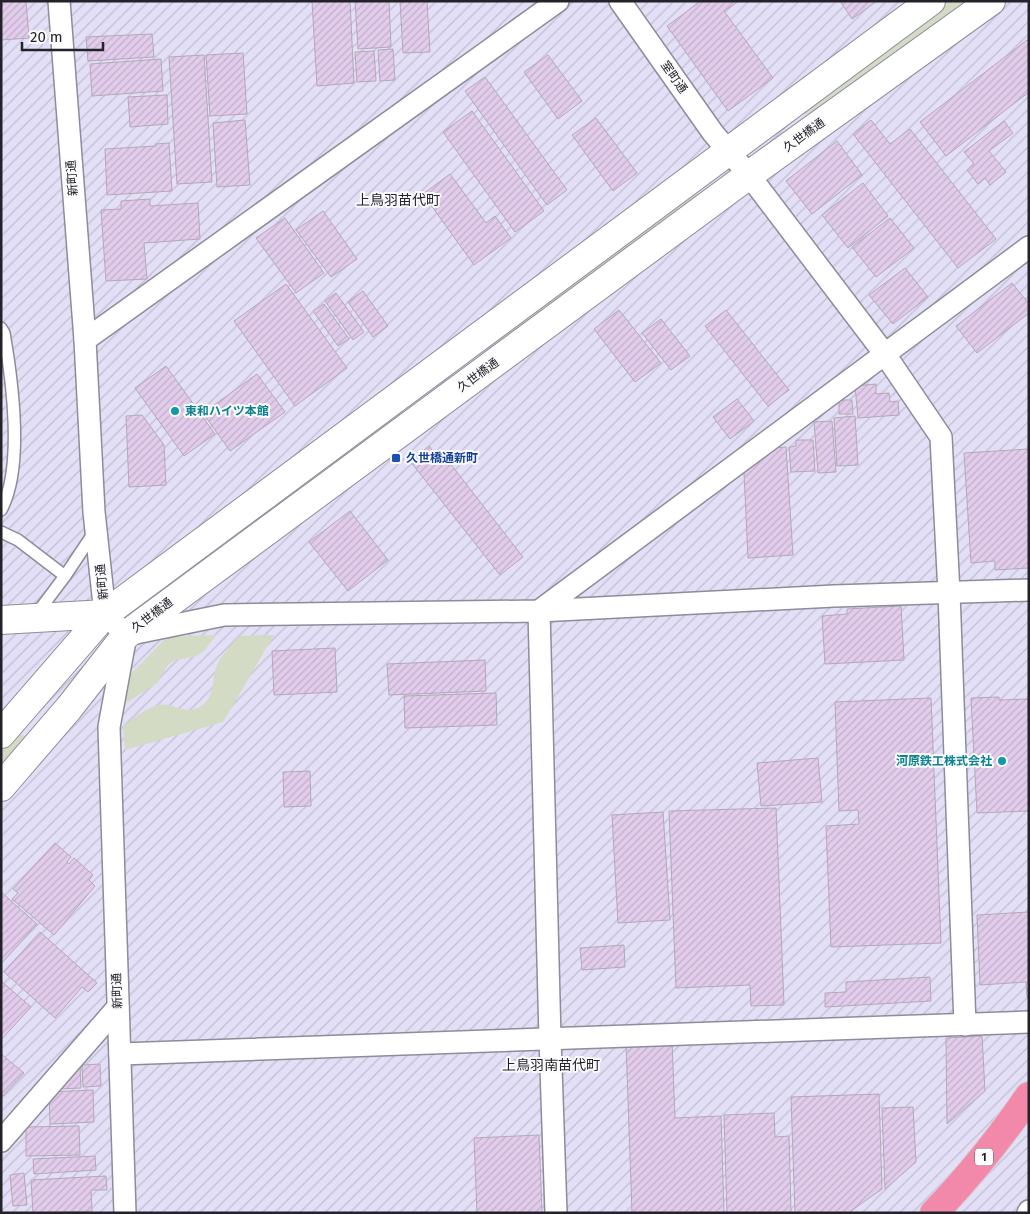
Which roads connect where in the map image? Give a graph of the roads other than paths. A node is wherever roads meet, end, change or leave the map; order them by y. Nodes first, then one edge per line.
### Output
1 (59, 1) edge
2 (558, 1) edge
3 (620, 1) edge
4 (931, 1) edge
5 (990, 1) edge
6 (730, 151) junction
7 (749, 175) junction
8 (1029, 247) edge
9 (1, 328) edge
10 (84, 340) junction
11 (884, 353) junction
12 (1, 510) edge
13 (96, 530) junction
14 (1, 532) edge
15 (65, 576) junction
16 (1029, 590) edge
17 (949, 592) junction
18 (539, 611) junction
19 (105, 614) junction
20 (33, 618) junction
21 (1, 620) edge
22 (126, 635) junction
23 (1, 734) edge
24 (1, 787) edge
25 (118, 1008) junction
26 (1029, 1022) edge
27 (965, 1025) junction
28 (550, 1039) junction
29 (120, 1054) junction
30 (1029, 1096) edge
31 (1, 1141) edge
32 (125, 1213) edge
33 (556, 1213) edge
34 (934, 1213) edge

1 - 10 street, 新町通
2 - 10 street
3 - 6 street, 室町通
4 - 6 street
5 - 7 street, 久世橋通
6 - 7 street, 室町通
6 - 19 street
7 - 11 street, 室町通
7 - 22 street, 久世橋通
8 - 11 street
9 - 12 lane
10 - 13 street, 新町通
11 - 17 street, 室町通
11 - 18 street
13 - 15 lane
13 - 19 street, 新町通
14 - 15 lane
15 - 20 lane
16 - 17 street
17 - 18 street
17 - 27 street, 室町通
18 - 22 street
18 - 28 street
19 - 20 street
19 - 22 street, 新町通
19 - 23 street
20 - 21 street
22 - 24 street, 久世橋通
22 - 25 street, 新町通
25 - 29 street, 新町通
25 - 31 street
26 - 27 street
27 - 28 street
28 - 29 street
28 - 33 street
29 - 32 street, 新町通
30 - 34 highway, 1

